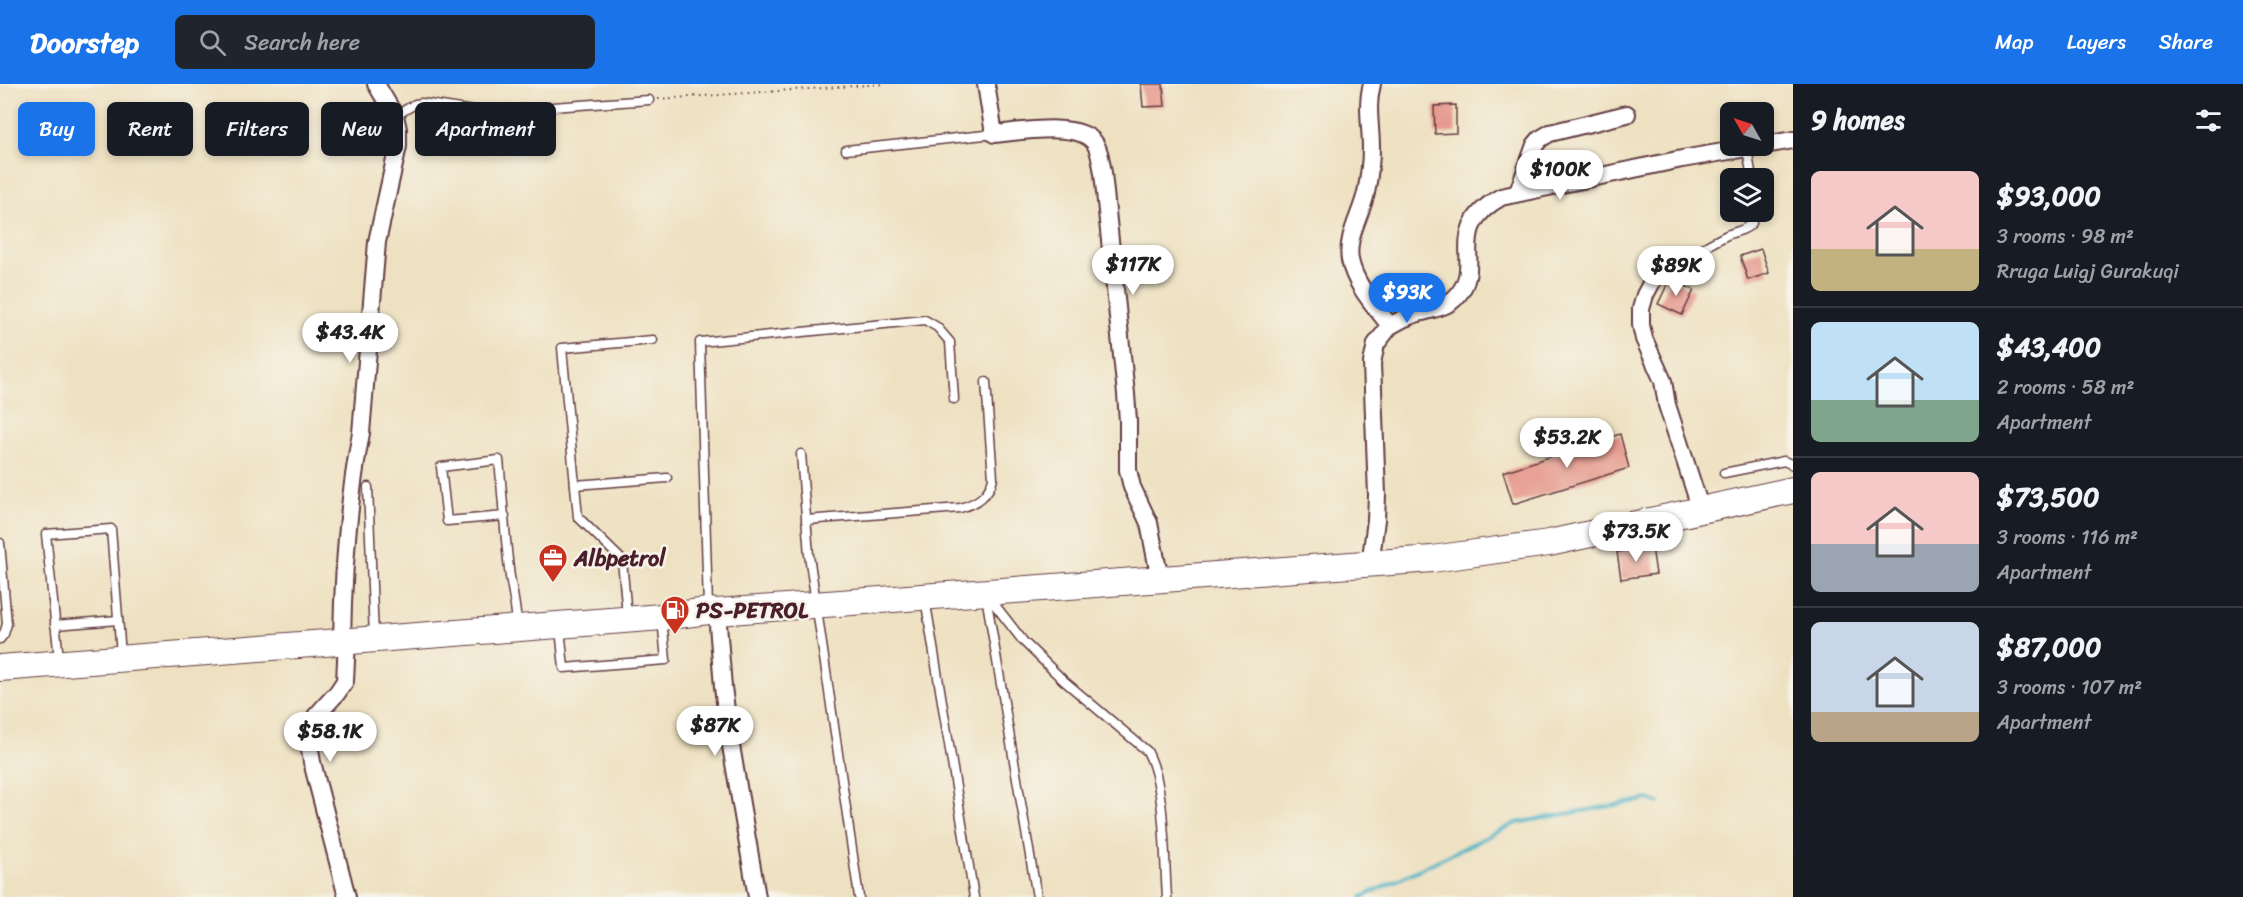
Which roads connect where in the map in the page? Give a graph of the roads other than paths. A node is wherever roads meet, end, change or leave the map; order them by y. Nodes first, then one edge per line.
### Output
1 (376, 84) edge
2 (986, 84) edge
3 (1372, 84) edge
4 (649, 100) road end
5 (387, 102) edge
6 (403, 111) edge
7 (1627, 114) dead end
8 (994, 134) junction
9 (1793, 140) edge
10 (1774, 144) edge
11 (846, 150) dead end
12 (1720, 152) edge
13 (396, 156) edge
14 (1518, 192) junction
15 (1752, 222) edge
16 (1654, 278) joint
17 (1390, 326) junction
18 (652, 340) dead end
19 (986, 382) dead end
20 (954, 399) dead end
21 (801, 454) dead end
22 (1793, 465) edge
23 (1724, 473) dead end
24 (667, 478) dead end
25 (575, 486) junction
26 (368, 487) dead end
27 (1793, 490) edge
28 (1701, 510) junction
29 (504, 516) junction
30 (806, 520) junction
31 (0, 543) edge
32 (1370, 565) junction
33 (1, 574) edge
34 (1160, 580) junction
35 (986, 593) junction
36 (925, 597) junction
37 (816, 605) junction
38 (713, 611) junction
39 (662, 616) junction
40 (627, 619) junction
41 (118, 620) junction
42 (560, 624) junction
43 (55, 625) junction
44 (517, 627) junction
45 (374, 638) junction
46 (0, 639) edge
47 (345, 640) junction
48 (121, 658) junction
49 (59, 663) junction
50 (0, 668) edge
51 (347, 897) edge
52 (757, 897) edge
53 (860, 897) edge
54 (974, 897) edge
55 (1037, 897) edge
56 (1167, 897) edge

1 - 5 street
2 - 8 street
3 - 17 street
4 - 6 lane
7 - 14 street
8 - 11 lane
8 - 34 street
9 - 10 street
12 - 14 street
13 - 47 street
14 - 17 street
15 - 16 lane
16 - 28 street
17 - 32 street
18 - 25 lane
19 - 30 lane
20 - 38 lane
21 - 30 lane
22 - 23 lane
24 - 25 lane
25 - 40 lane
26 - 45 lane
27 - 28 main road
28 - 32 main road
29 - 29 lane
29 - 44 lane
30 - 37 lane
31 - 33 lane
32 - 34 main road
33 - 46 lane
34 - 35 main road
35 - 36 main road
35 - 55 lane
35 - 56 lane
36 - 37 main road
36 - 54 lane
37 - 38 main road
37 - 53 lane
38 - 39 main road
38 - 52 street
39 - 40 main road
39 - 42 lane
40 - 42 main road
41 - 43 lane
41 - 43 lane
41 - 48 lane
42 - 44 main road
43 - 49 lane
44 - 45 main road
45 - 47 main road
47 - 48 main road
47 - 51 street
48 - 49 main road
49 - 50 main road

